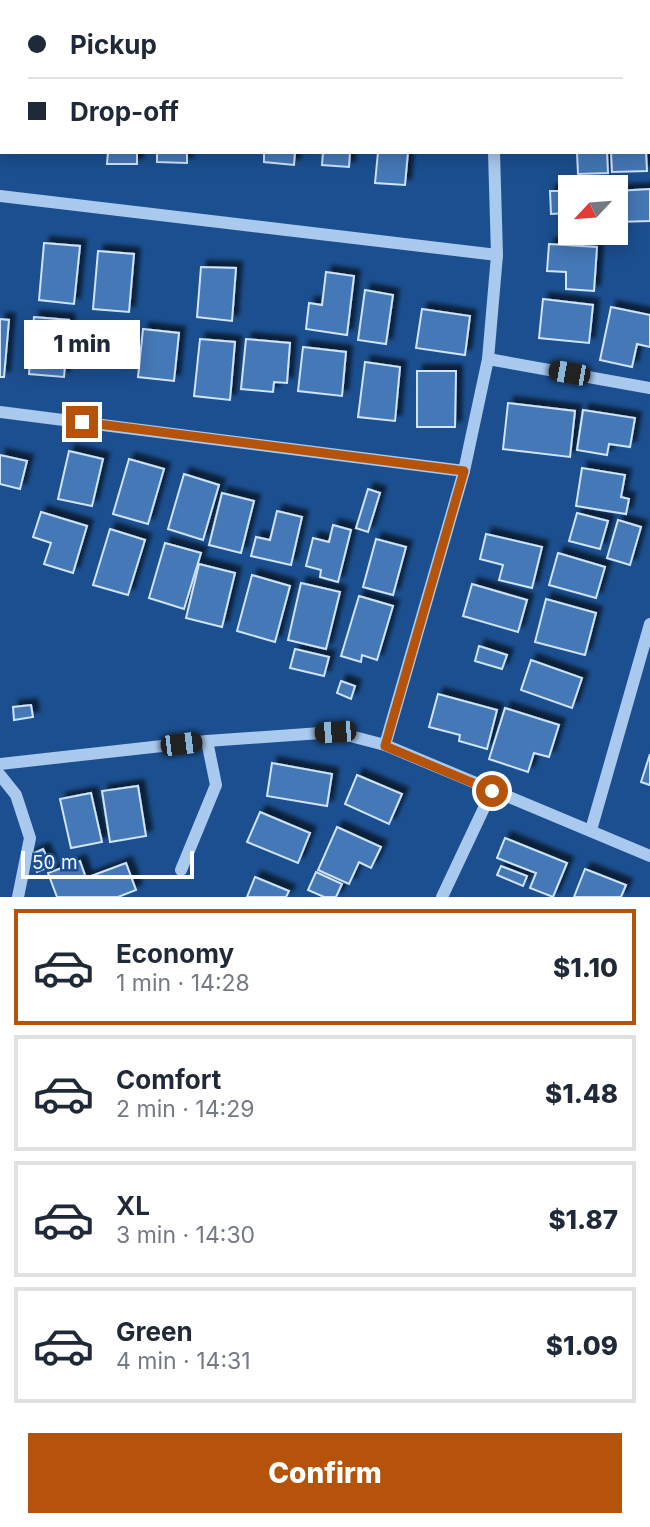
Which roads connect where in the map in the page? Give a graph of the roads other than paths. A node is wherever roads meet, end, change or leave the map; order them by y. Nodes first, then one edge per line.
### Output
1 (494, 154) edge
2 (0, 196) edge
3 (497, 255) junction
4 (488, 359) junction
5 (650, 388) edge
6 (0, 412) edge
7 (464, 471) junction
8 (650, 624) edge
9 (207, 741) junction
10 (385, 746) junction
11 (0, 764) edge
12 (0, 775) edge
13 (492, 791) junction
14 (591, 830) junction
15 (650, 856) edge
16 (181, 870) dead end
17 (18, 897) edge
18 (442, 897) edge

1 - 3 street
2 - 3 street
3 - 4 street
4 - 5 street
4 - 7 street
6 - 7 street
7 - 10 street
8 - 14 street
9 - 10 street
9 - 11 street
9 - 16 street
10 - 13 street
12 - 17 street
13 - 14 street
13 - 18 street
14 - 15 street

